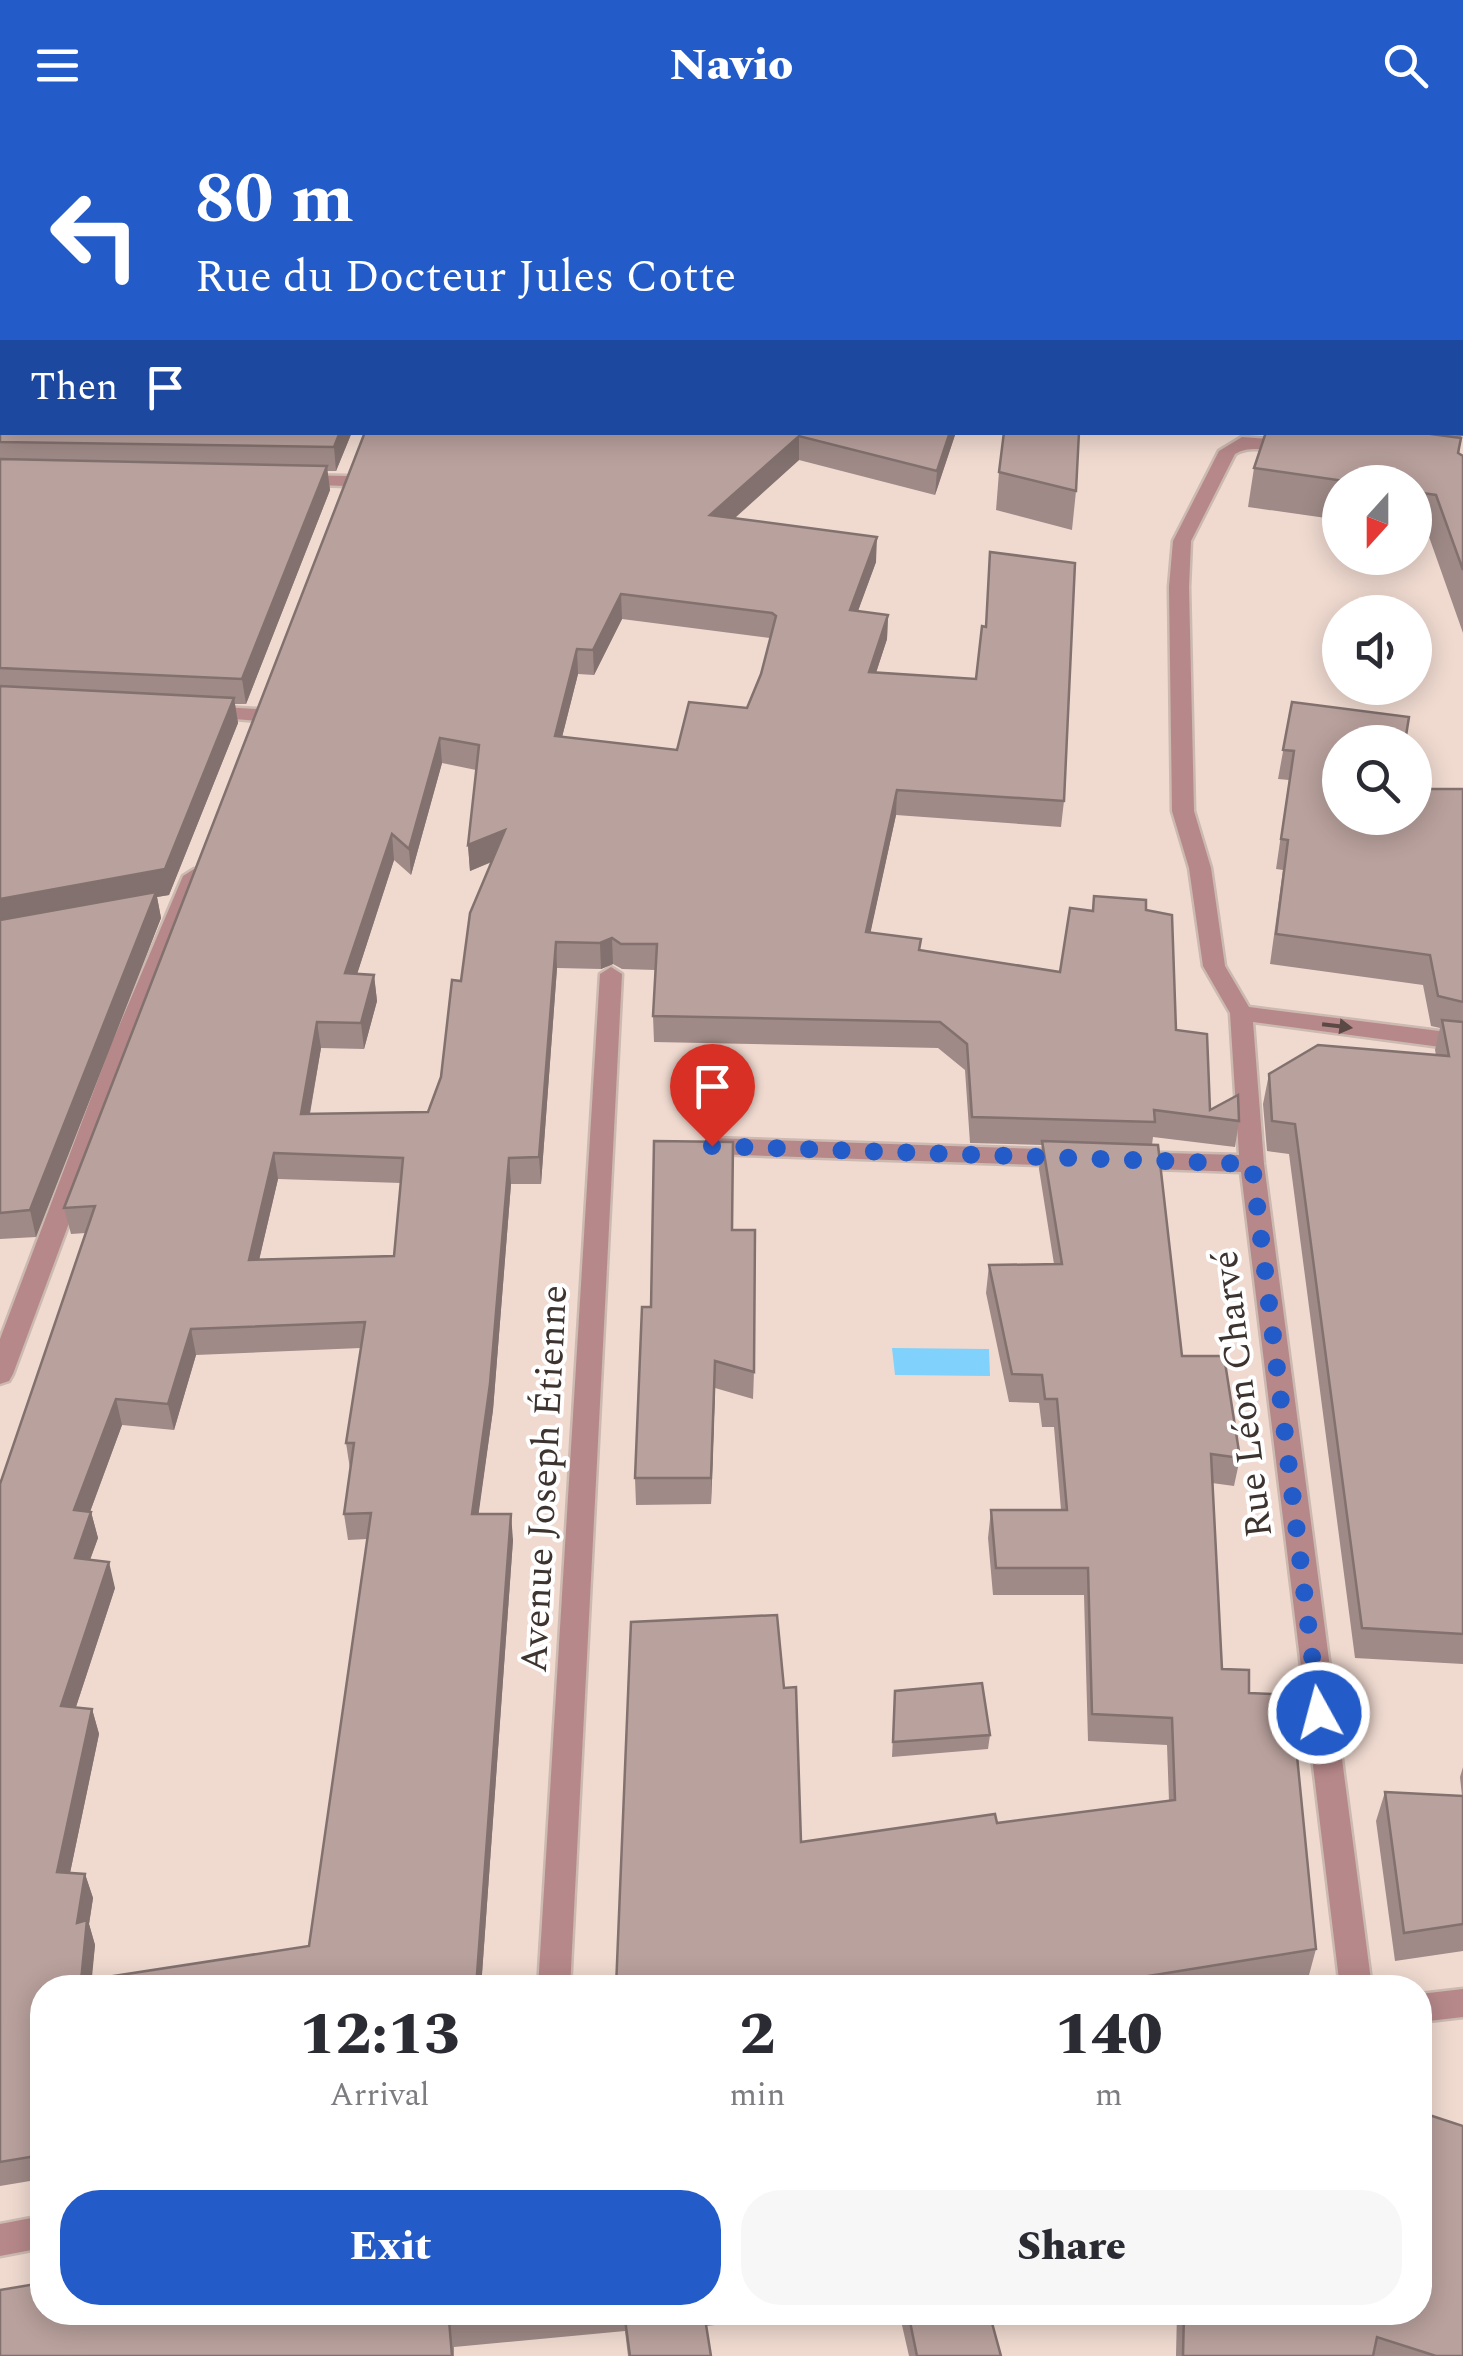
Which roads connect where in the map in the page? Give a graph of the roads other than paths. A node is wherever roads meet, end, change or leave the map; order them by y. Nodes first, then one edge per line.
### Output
1 (1308, 447) edge
2 (269, 480) edge
3 (346, 482) edge
4 (178, 711) edge
5 (258, 715) edge
6 (203, 852) edge
7 (611, 974) dead end
8 (1241, 1014) junction
9 (1463, 1042) edge
10 (712, 1146) edge
11 (1252, 1164) junction
12 (0, 1374) edge
13 (555, 1975) edge
14 (1354, 1975) edge
15 (1463, 2003) edge
16 (1432, 2007) edge
17 (30, 2234) edge
18 (0, 2240) edge

1 - 8 street
2 - 3 street
4 - 5 street
6 - 12 street
7 - 13 street, Avenue Joseph Étienne
8 -> 9 street
8 - 11 street, Rue Léon Charvé
10 - 11 street
11 - 14 street, Rue Léon Charvé
15 - 16 street
17 - 18 street

